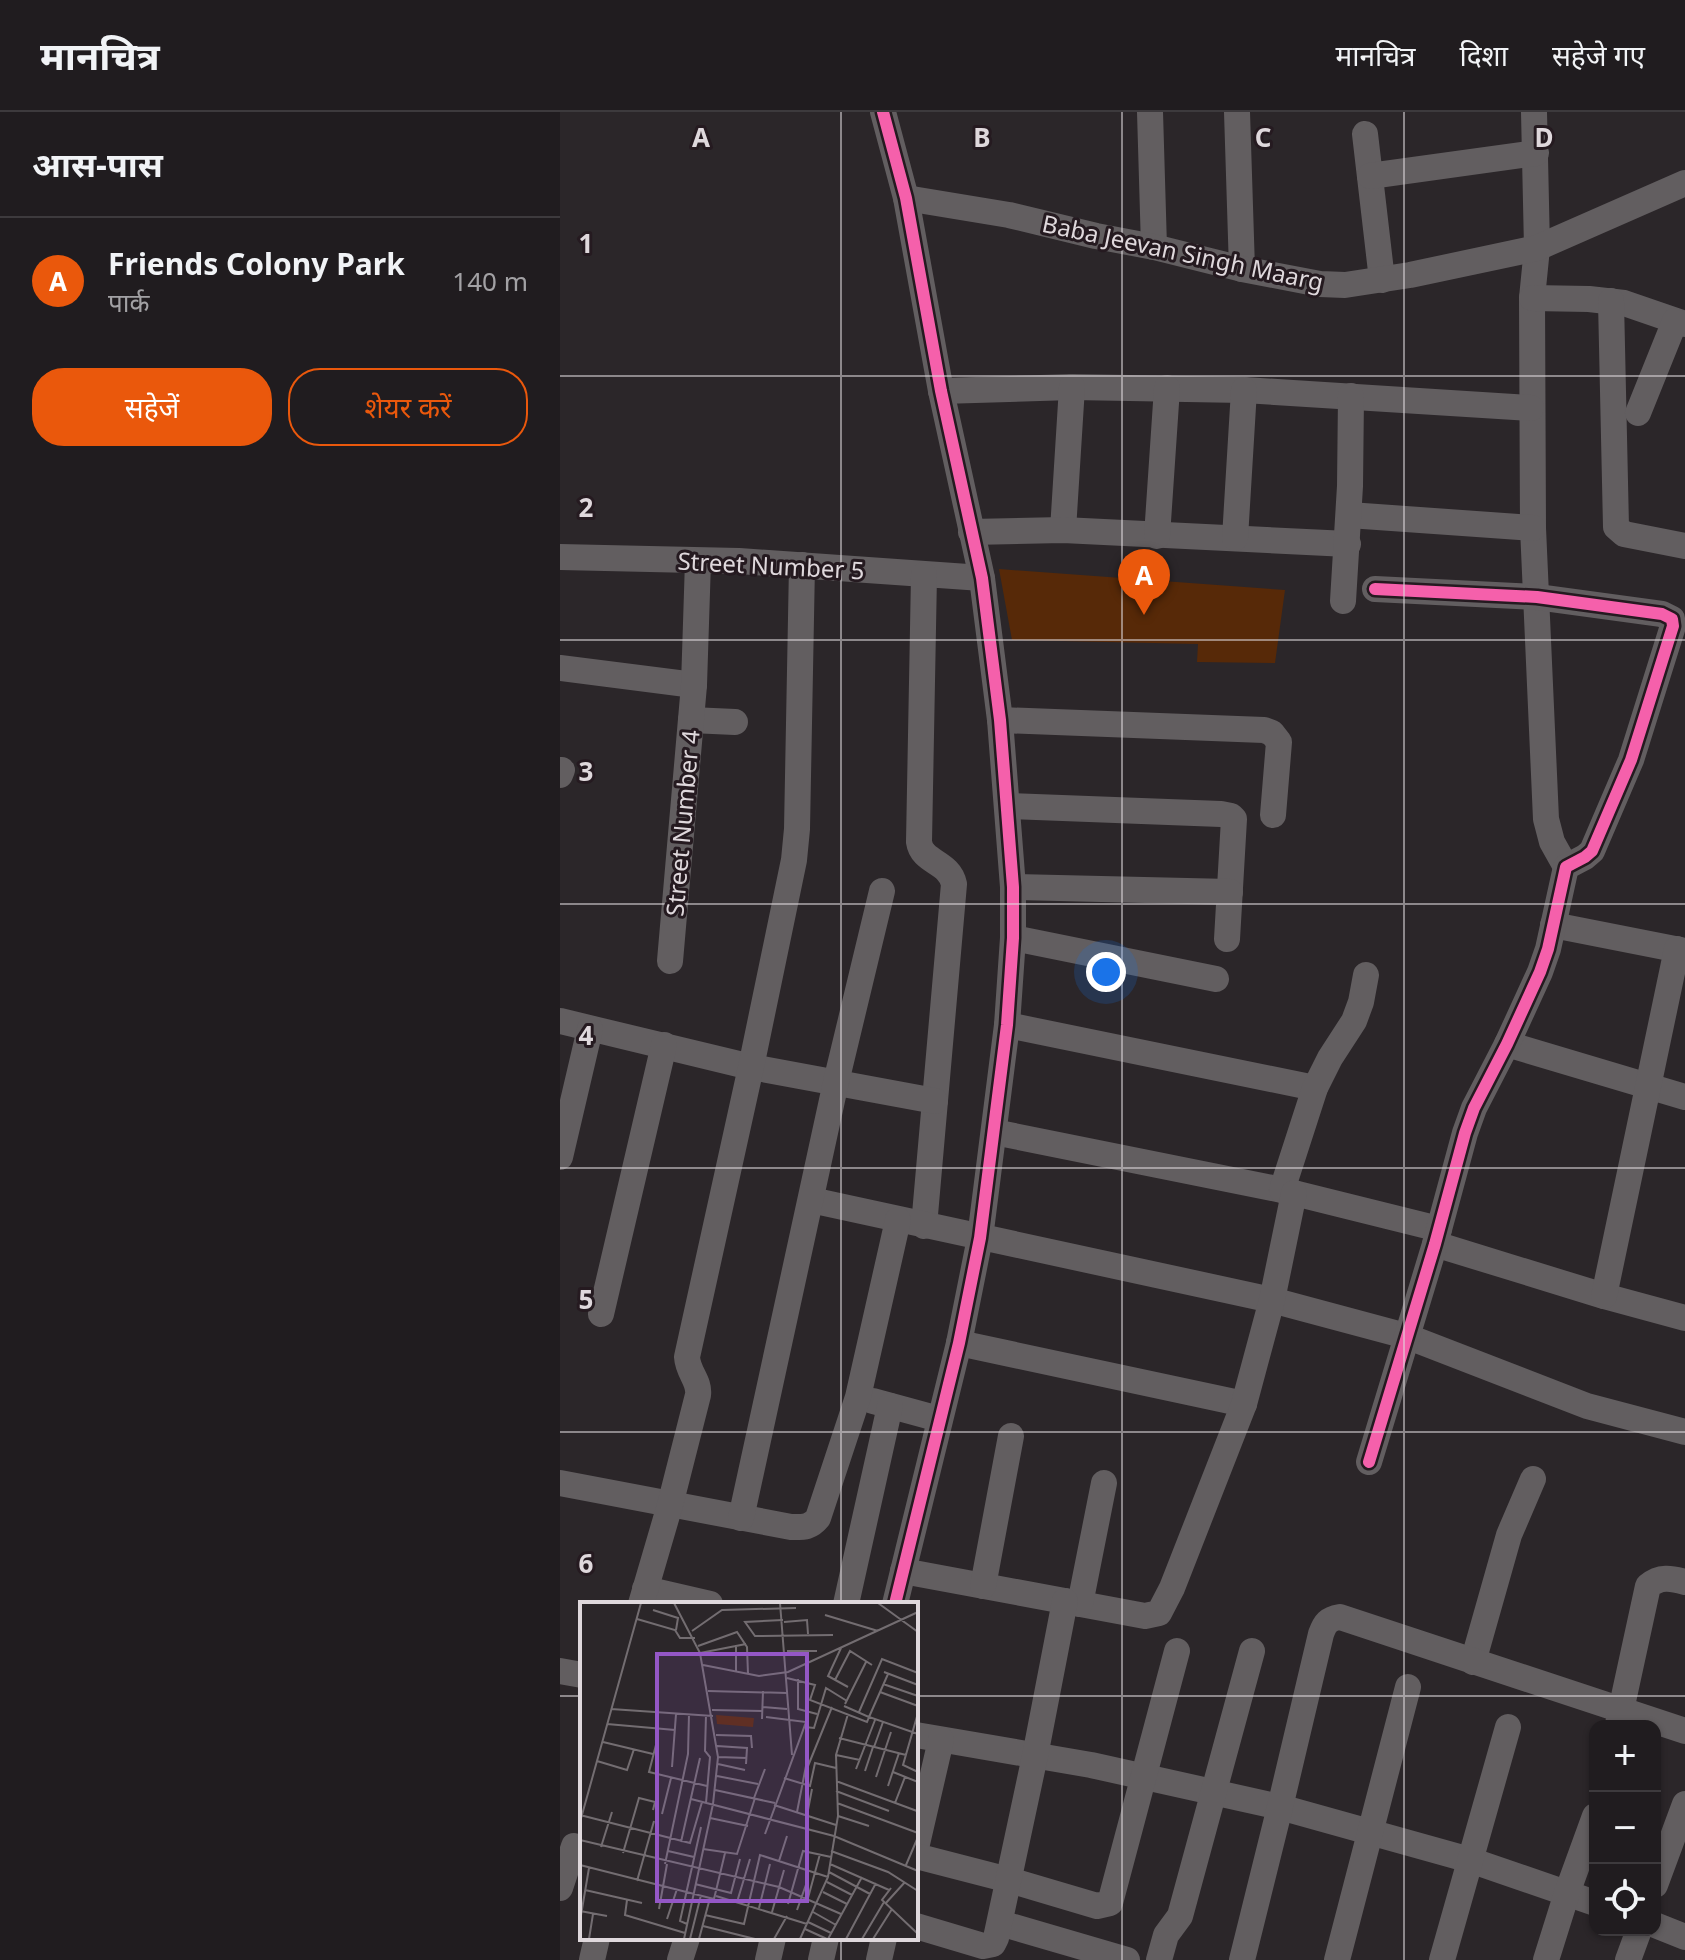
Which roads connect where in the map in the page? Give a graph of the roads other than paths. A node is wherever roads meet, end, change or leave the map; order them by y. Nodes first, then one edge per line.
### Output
1 (883, 112) edge
2 (1150, 112) edge
3 (1237, 112) edge
4 (1534, 112) edge
5 (1365, 134) dead end
6 (1536, 153) junction
7 (1370, 176) junction
8 (1685, 183) edge
9 (906, 198) junction
10 (1154, 247) junction
11 (1537, 248) junction
12 (1242, 269) junction
13 (1382, 280) junction
14 (1532, 298) junction
15 (1611, 301) junction
16 (1680, 322) edge
17 (1072, 387) junction
18 (1167, 388) junction
19 (1244, 390) junction
20 (941, 391) junction
21 (1351, 396) junction
22 (1531, 408) junction
23 (1638, 413) dead end
24 (1349, 515) junction
25 (1533, 528) junction
26 (1063, 530) junction
27 (971, 532) junction
28 (1157, 536) junction
29 (1235, 538) junction
30 (1348, 544) junction
31 (1685, 546) edge
32 (560, 557) edge
33 (698, 561) junction
34 (802, 565) junction
35 (924, 575) junction
36 (982, 578) junction
37 (1375, 589) dead end
38 (1537, 597) junction
39 (1343, 601) dead end
40 (1674, 663) edge
41 (560, 668) edge
42 (694, 685) junction
43 (691, 720) junction
44 (1000, 720) junction
45 (735, 722) dead end
46 (1007, 806) junction
47 (1273, 815) dead end
48 (1566, 867) junction
49 (1013, 887) junction
50 (882, 891) dead end
51 (1230, 892) junction
52 (1553, 925) junction
53 (1013, 938) junction
54 (1227, 939) dead end
55 (1681, 950) edge
56 (670, 961) dead end
57 (1366, 975) dead end
58 (1216, 979) dead end
59 (560, 1021) edge
60 (1007, 1025) junction
61 (590, 1029) junction
62 (1507, 1044) junction
63 (664, 1045) junction
64 (751, 1067) junction
65 (836, 1082) junction
66 (1315, 1088) junction
67 (1649, 1088) junction
68 (1685, 1097) edge
69 (935, 1101) junction
70 (994, 1132) junction
71 (560, 1157) edge
72 (1288, 1191) junction
73 (811, 1200) junction
74 (898, 1220) junction
75 (924, 1226) junction
76 (1437, 1236) junction
77 (980, 1238) junction
78 (1604, 1296) junction
79 (1272, 1300) junction
80 (1684, 1312) edge
81 (601, 1314) dead end
82 (1406, 1336) junction
83 (959, 1343) junction
84 (858, 1397) junction
85 (1244, 1404) junction
86 (890, 1406) junction
87 (939, 1419) junction
88 (1685, 1432) edge
89 (1011, 1436) dead end
90 (1369, 1462) dead end
91 (1533, 1479) dead end
92 (560, 1483) edge
93 (1104, 1483) dead end
94 (670, 1505) junction
95 (741, 1518) junction
96 (903, 1571) junction
97 (1685, 1582) edge
98 (983, 1586) junction
99 (643, 1596) edge
100 (693, 1602) edge
101 (846, 1602) edge
102 (895, 1602) edge
103 (1073, 1603) junction
104 (1177, 1651) dead end
105 (1252, 1651) dead end
106 (1473, 1662) junction
107 (560, 1671) edge
108 (580, 1675) edge
109 (1408, 1687) dead end
110 (1619, 1718) edge
111 (1508, 1727) dead end
112 (1685, 1731) edge
113 (928, 1737) edge
114 (1035, 1756) junction
115 (1143, 1776) junction
116 (1213, 1791) junction
117 (1685, 1804) edge
118 (1280, 1807) junction
119 (918, 1830) edge
120 (1371, 1832) junction
121 (1589, 1832) edge
122 (572, 1846) edge
123 (918, 1857) edge
124 (1470, 1860) junction
125 (1661, 1869) edge
126 (1009, 1880) junction
127 (560, 1888) edge
128 (1567, 1893) junction
129 (1589, 1901) edge
130 (1000, 1923) junction
131 (918, 1927) edge
132 (1661, 1927) edge
133 (1637, 1936) edge
134 (1685, 1937) edge
135 (597, 1940) edge
136 (686, 1940) edge
137 (773, 1940) edge
138 (826, 1940) edge
139 (884, 1940) edge
140 (950, 1949) edge
141 (592, 1960) edge
142 (680, 1960) edge
143 (768, 1960) edge
144 (821, 1960) edge
145 (879, 1960) edge
146 (1127, 1960) edge
147 (1159, 1960) edge
148 (1242, 1960) edge
149 (1337, 1960) edge
150 (1442, 1960) edge
151 (1546, 1960) edge
152 (1628, 1960) edge

1 - 9 street
2 - 10 street
3 - 12 street
4 - 6 street
5 - 7 street
6 - 7 street
6 - 11 street
7 - 13 street
8 - 11 street, Baba Jeevan Singh Maarg
9 - 10 street, Baba Jeevan Singh Maarg
9 - 20 street
10 - 12 street, Baba Jeevan Singh Maarg
11 - 13 street, Baba Jeevan Singh Maarg
11 - 14 street
12 - 13 street, Baba Jeevan Singh Maarg
14 - 15 street
14 - 22 street
15 - 16 street
15 - 31 street
16 - 23 street
17 - 18 street
17 - 20 street
17 - 26 street
18 - 19 street
18 - 28 street
19 - 21 street
19 - 29 street
20 - 27 street
21 - 22 street
21 - 24 street
22 - 25 street
24 - 25 street
24 - 30 street
25 - 38 street
26 - 27 street
26 - 28 street
27 - 36 street
28 - 29 street
29 - 30 street
30 - 39 street
32 - 33 street, Street Number 5
33 - 34 street, Street Number 5
33 - 42 street, Street Number 4
34 - 35 street, Street Number 5
34 - 64 street
35 - 36 street, Street Number 5
35 - 69 street
36 - 44 street
37 - 38 street
38 - 40 street
38 - 48 street
40 - 48 street
41 - 42 street
42 - 43 street, Street Number 4
43 - 45 street
43 - 56 street, Street Number 4
44 - 46 street
44 - 47 street
46 - 49 street
46 - 51 street
48 - 52 street
49 - 51 street
49 - 53 street
50 - 65 street
51 - 54 street
52 - 55 street
52 - 62 street
53 - 58 street
53 - 60 street
55 - 67 street
57 - 66 street
59 - 61 street
60 - 66 street
60 - 70 street
61 - 63 street
61 - 71 street
62 - 67 street
62 - 76 street
63 - 64 street
63 - 81 street
64 - 65 street
64 - 94 street
65 - 69 street
65 - 73 street
66 - 72 street
67 - 68 street
67 - 78 street
69 - 75 street
70 - 72 street
70 - 77 street
72 - 76 street
72 - 79 street
73 - 74 street
73 - 95 street
74 - 75 street
74 - 84 street
75 - 77 street
76 - 78 street
76 - 82 street
77 - 79 street
77 - 83 street
78 - 80 street
79 - 82 street
79 - 85 street
82 - 88 street
82 - 90 street
83 - 85 street
83 - 87 street
84 - 86 street
84 - 95 street
85 - 103 street
86 - 87 street
86 - 101 street
87 - 96 street
89 - 98 street
91 - 106 street
92 - 94 street
93 - 103 street
94 - 95 street
94 - 99 street
96 - 98 street
96 - 102 street
97 - 110 street
98 - 103 street
99 - 100 street
103 - 114 street
104 - 115 street
105 - 116 street
106 - 110 street
106 - 118 street
107 - 108 street
109 - 120 street
110 - 112 street
111 - 124 street
113 - 114 street
113 - 119 street
114 - 115 street
114 - 126 street
115 - 116 street
115 - 126 street
116 - 118 street
116 - 147 street
117 - 125 street
118 - 120 street
118 - 148 street
120 - 124 street
120 - 149 street
121 - 128 street
122 - 127 street
123 - 126 street
124 - 128 street
124 - 150 street
126 - 130 street
128 - 129 street
128 - 151 street
130 - 140 street
130 - 146 street
131 - 140 street
132 - 134 street
133 - 152 street
135 - 141 street
136 - 142 street
137 - 143 street
138 - 144 street
139 - 145 street

